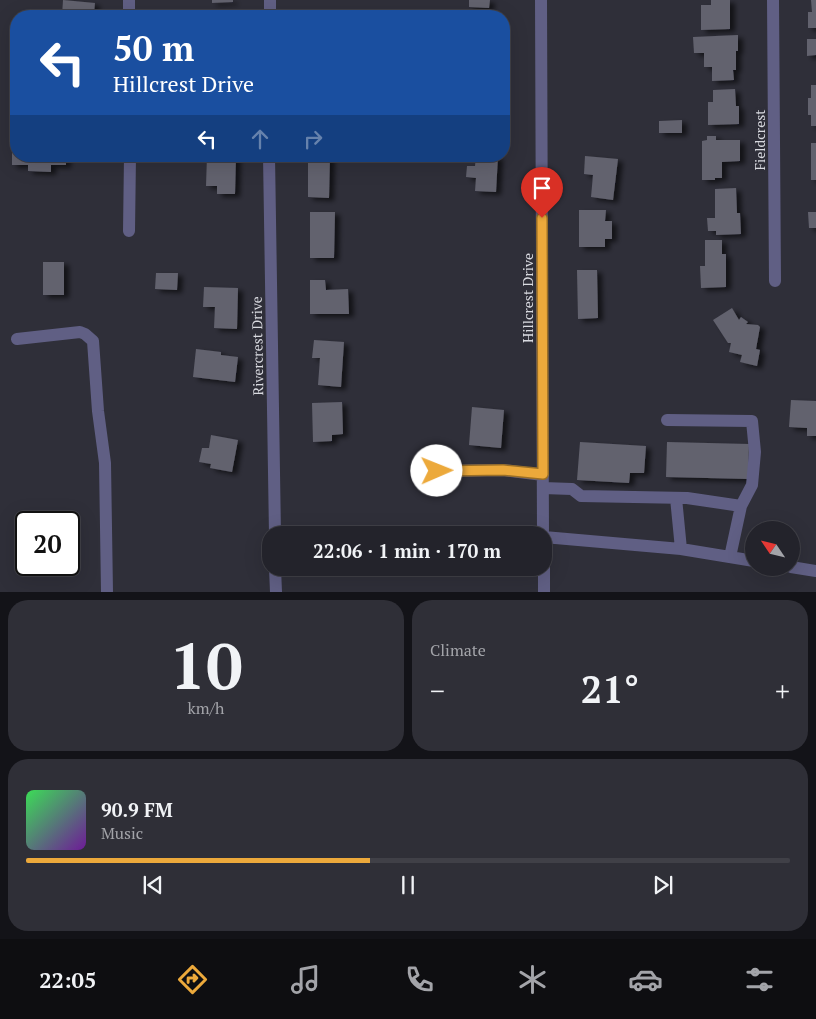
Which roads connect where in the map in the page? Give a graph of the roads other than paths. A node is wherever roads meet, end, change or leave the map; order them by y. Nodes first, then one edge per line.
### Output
1 (541, 0) edge
2 (773, 0) edge
3 (130, 162) edge
4 (269, 162) edge
5 (129, 231) dead end
6 (775, 281) dead end
7 (17, 339) dead end
8 (667, 420) dead end
9 (437, 471) dead end
10 (543, 474) junction
11 (543, 488) junction
12 (676, 498) junction
13 (741, 506) junction
14 (275, 526) edge
15 (544, 526) edge
16 (552, 537) edge
17 (681, 549) junction
18 (730, 557) junction
19 (745, 560) edge
20 (800, 569) edge
21 (816, 572) edge
22 (275, 576) edge
23 (544, 576) edge
24 (107, 592) edge
25 (276, 592) edge
26 (544, 592) edge

1 - 10 street, Hillcrest Drive
2 - 6 street, Fieldcrest
3 - 5 street
4 - 14 street, Rivercrest Drive
7 - 24 street
8 - 13 street
9 - 10 street
10 - 11 street, Hillcrest Drive
11 - 12 street
11 - 15 street, Hillcrest Drive
12 - 13 street
12 - 17 street
13 - 18 street
16 - 17 street
17 - 18 street
18 - 19 street
20 - 21 street
22 - 25 street
23 - 26 street

